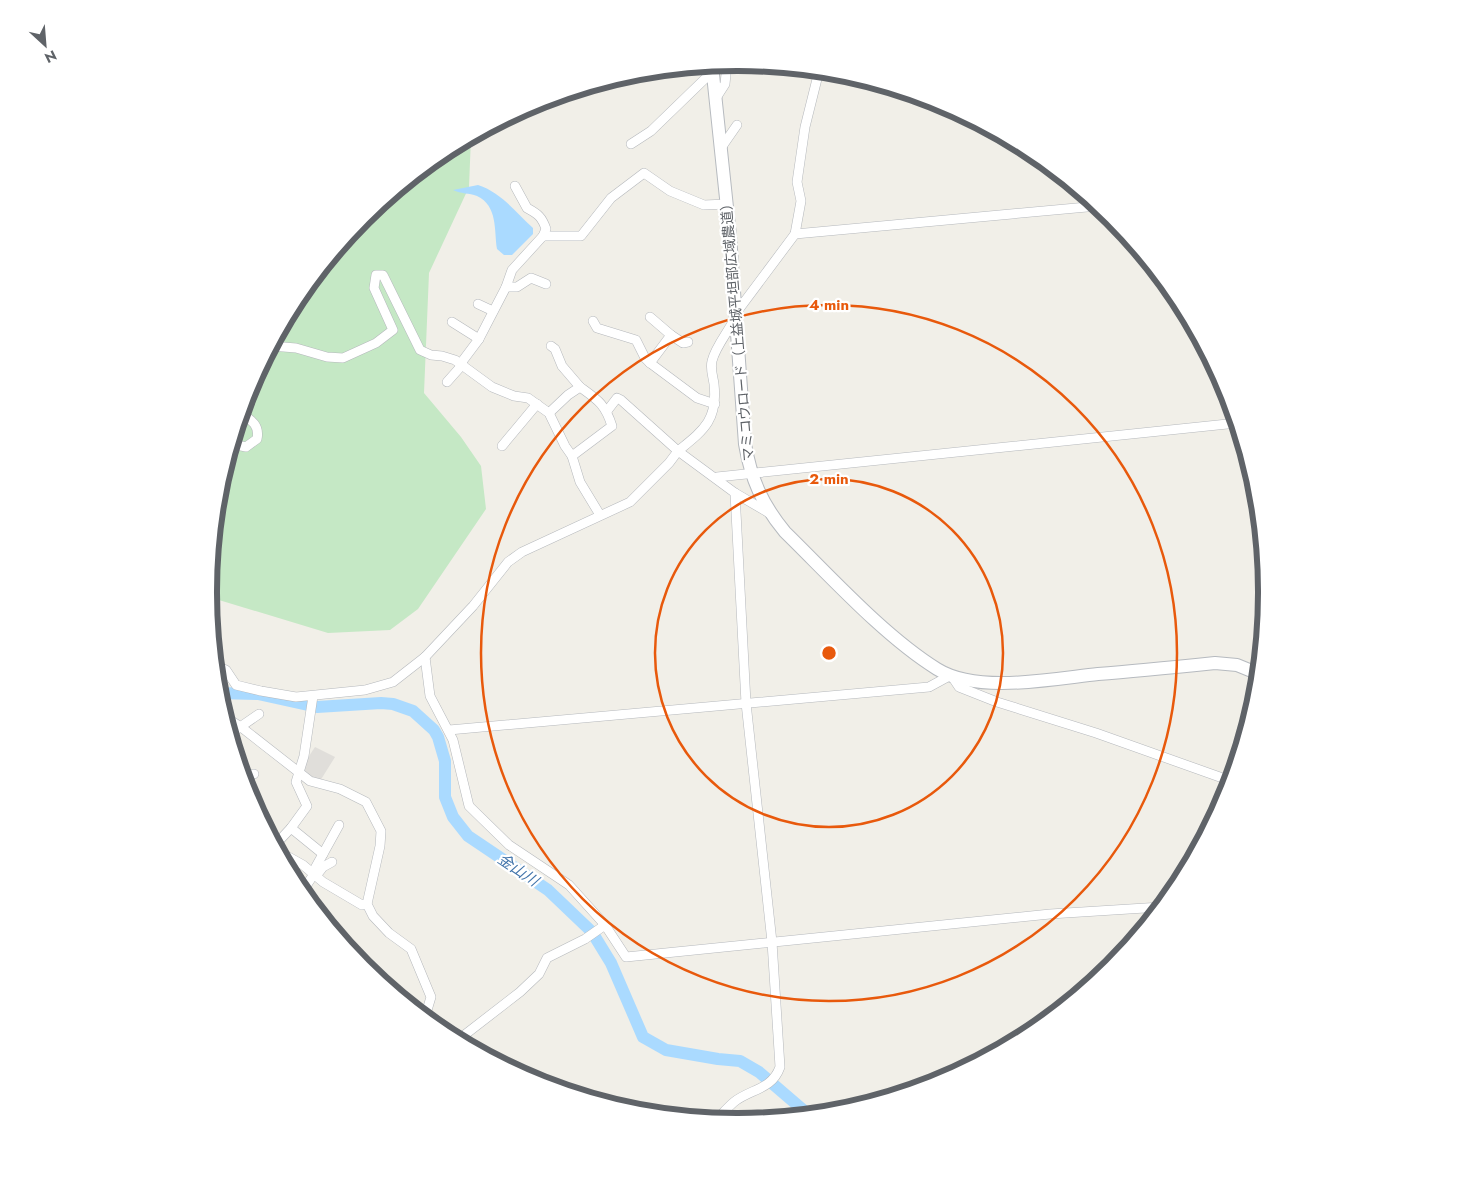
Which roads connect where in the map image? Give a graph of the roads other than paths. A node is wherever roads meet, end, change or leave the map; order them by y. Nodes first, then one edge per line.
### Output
1 (726, 71) edge
2 (708, 72) edge
3 (712, 72) edge
4 (817, 78) edge
5 (716, 98) junction
6 (737, 125) dead end
7 (631, 144) dead end
8 (721, 148) junction
9 (515, 186) dead end
10 (727, 204) junction
11 (1088, 207) edge
12 (795, 234) junction
13 (543, 236) junction
14 (546, 284) dead end
15 (506, 287) junction
16 (478, 304) dead end
17 (493, 311) junction
18 (650, 317) dead end
19 (452, 322) dead end
20 (592, 322) dead end
21 (734, 322) junction
22 (671, 335) junction
23 (479, 339) junction
24 (688, 342) dead end
25 (551, 346) dead end
26 (279, 347) edge
27 (462, 363) junction
28 (650, 363) junction
29 (447, 382) dead end
30 (580, 387) junction
31 (537, 404) junction
32 (715, 404) junction
33 (608, 411) junction
34 (549, 413) junction
35 (247, 417) edge
36 (1230, 424) edge
37 (238, 445) edge
38 (502, 446) dead end
39 (678, 451) junction
40 (572, 456) junction
41 (750, 472) junction
42 (717, 477) junction
43 (735, 493) junction
44 (769, 513) junction
45 (600, 515) junction
46 (425, 657) junction
47 (222, 668) edge
48 (1252, 671) edge
49 (951, 675) junction
50 (313, 696) junction
51 (746, 703) junction
52 (259, 714) dead end
53 (233, 722) edge
54 (241, 727) junction
55 (448, 730) junction
56 (235, 731) edge
57 (300, 772) junction
58 (250, 774) edge
59 (254, 774) dead end
60 (1224, 778) edge
61 (339, 825) dead end
62 (291, 828) junction
63 (280, 840) edge
64 (323, 854) junction
65 (292, 860) edge
66 (332, 862) dead end
67 (314, 874) junction
68 (307, 884) edge
69 (367, 904) junction
70 (1152, 908) edge
71 (603, 927) junction
72 (772, 942) junction
73 (427, 1010) edge
74 (464, 1035) edge
75 (724, 1113) edge

1 - 5 street
2 - 7 street
3 - 5 street, マミコウロード（上益城平坦部広域農道）
4 - 12 street
5 - 8 street, マミコウロード（上益城平坦部広域農道）
6 - 8 street
8 - 10 street, マミコウロード（上益城平坦部広域農道）
9 - 13 street
10 - 13 street
10 - 21 street, マミコウロード（上益城平坦部広域農道）
11 - 12 street
12 - 21 street
13 - 15 street
14 - 15 street
15 - 17 street
16 - 17 street
17 - 23 street
18 - 22 street
19 - 23 street
20 - 28 street
21 - 32 street
21 - 41 street, マミコウロード（上益城平坦部広域農道）
22 - 24 street
22 - 28 street
23 - 27 street
25 - 30 street
26 - 27 street
27 - 29 street
27 - 31 street
28 - 32 street
30 - 33 street
30 - 34 street
31 - 34 street
31 - 38 street
32 - 39 street
33 - 39 street
33 - 40 street
34 - 40 street
35 - 37 street
36 - 41 street
39 - 42 street
39 - 45 street
40 - 45 street
41 - 42 street
41 - 44 street, マミコウロード（上益城平坦部広域農道）
42 - 43 street
43 - 44 street
43 - 51 street
44 - 49 street, マミコウロード（上益城平坦部広域農道）
45 - 46 street
46 - 50 street
46 - 55 street
47 - 50 street
48 - 49 street, マミコウロード（上益城平坦部広域農道）
49 - 51 street
49 - 60 street
50 - 57 street
51 - 55 street
51 - 72 street
52 - 54 street
53 - 54 street
54 - 56 street
54 - 57 street
55 - 71 street
57 - 62 street
57 - 69 street
58 - 59 street
61 - 64 street
62 - 63 street
62 - 64 street
64 - 67 street
65 - 67 street
66 - 67 street
67 - 68 street
67 - 69 street
69 - 73 street
70 - 72 street
71 - 72 street
71 - 74 street
72 - 75 street

